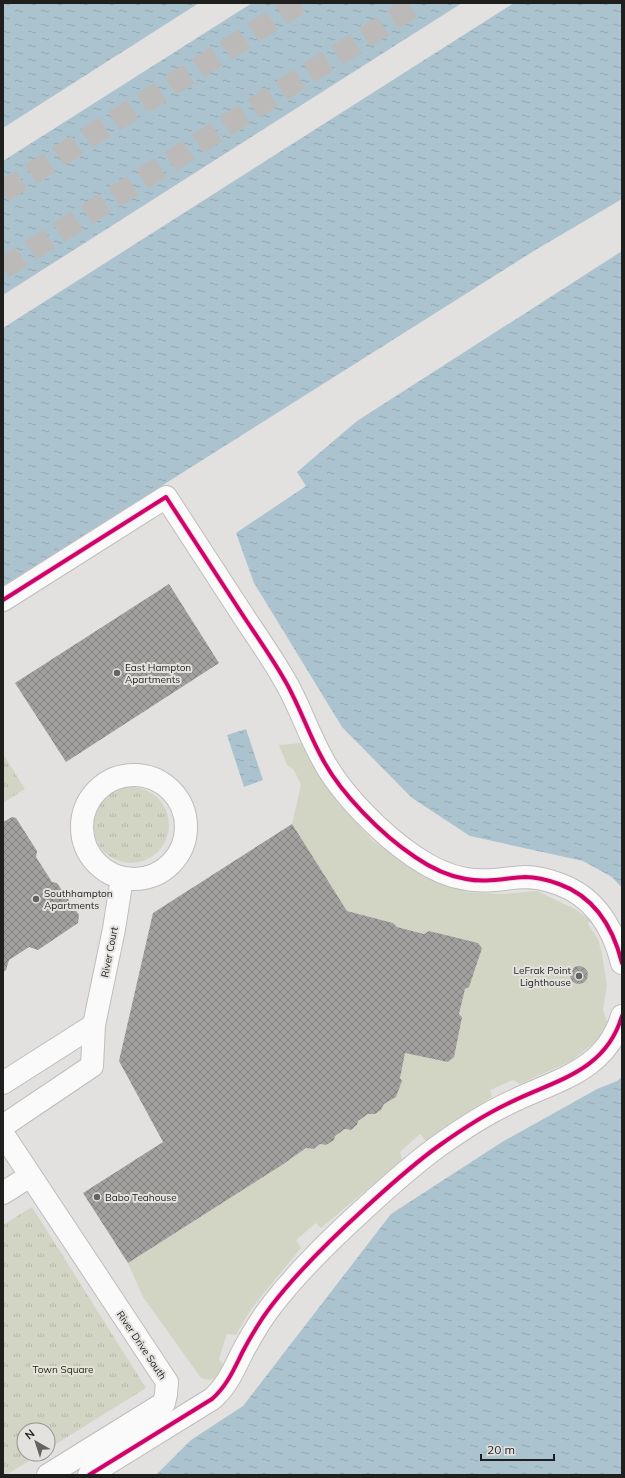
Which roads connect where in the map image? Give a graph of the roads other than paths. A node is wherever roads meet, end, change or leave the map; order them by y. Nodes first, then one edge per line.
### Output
1 (3, 600) edge
2 (122, 878) junction
3 (622, 962) edge
4 (622, 1016) edge
5 (94, 1025) junction
6 (3, 1083) edge
7 (3, 1126) edge
8 (3, 1134) edge
9 (30, 1176) junction
10 (3, 1193) edge
11 (48, 1475) edge
12 (89, 1475) edge

1 - 3 street
2 - 2 street
2 - 5 street, River Court
4 - 12 street
5 - 6 street
5 - 7 street, River Court
8 - 9 street, River Drive South
9 - 10 street
9 - 11 street, River Drive South

